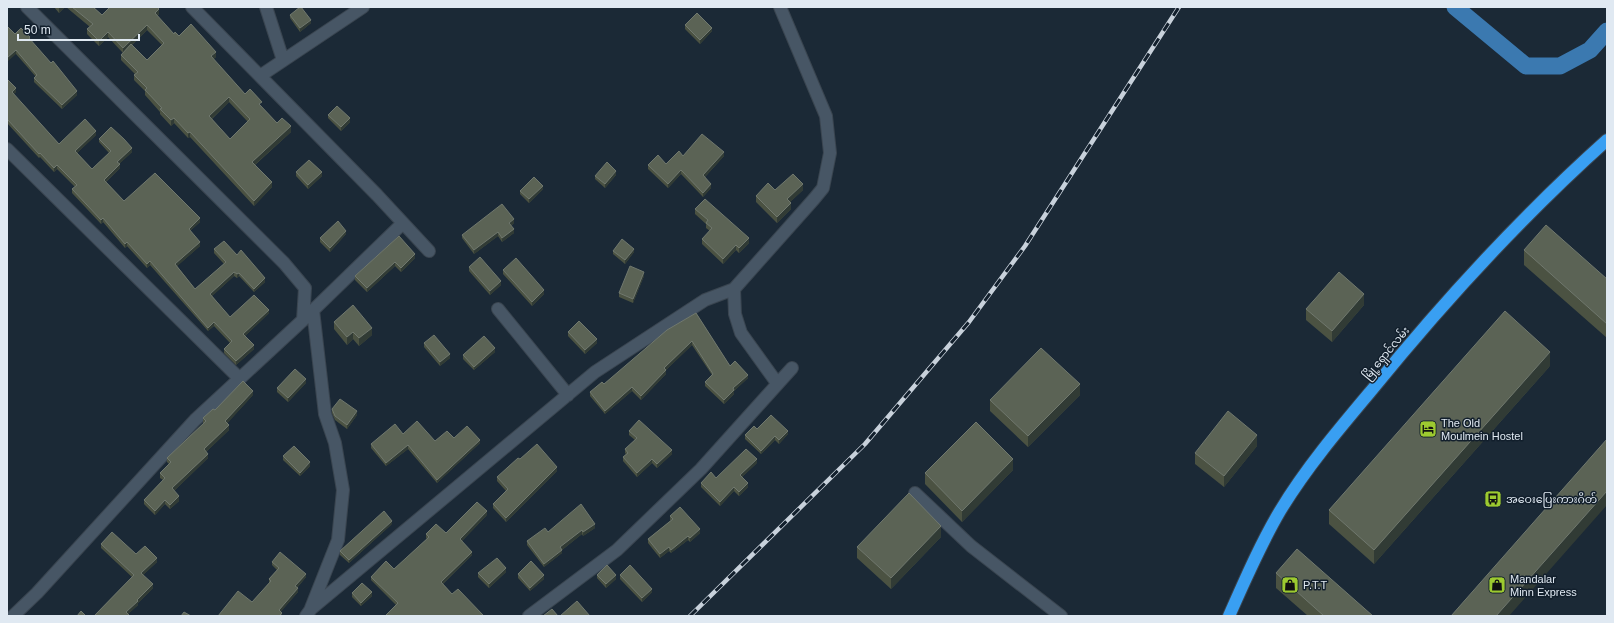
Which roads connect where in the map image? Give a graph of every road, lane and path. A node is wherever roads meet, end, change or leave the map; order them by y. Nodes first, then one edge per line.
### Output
1 (27, 7) edge
2 (192, 7) edge
3 (266, 7) edge
4 (362, 7) edge
5 (780, 7) edge
6 (282, 60) junction
7 (260, 76) junction
8 (1607, 140) edge
9 (7, 149) edge
10 (403, 222) junction
11 (429, 251) dead end
12 (734, 289) junction
13 (498, 309) dead end
14 (313, 310) junction
15 (303, 320) junction
16 (792, 368) dead end
17 (239, 378) junction
18 (777, 383) junction
19 (568, 395) junction
20 (914, 493) dead end
21 (308, 612) edge
22 (13, 616) edge
23 (529, 616) edge
24 (1061, 616) edge
25 (1228, 616) edge

1 - 15 street
2 - 7 street
3 - 6 street
4 - 6 street
5 - 12 street
6 - 7 street
7 - 10 street
8 - 25 highway, မြို့ရှောင်လမ်း
9 - 17 street
10 - 11 street
10 - 14 street
12 - 18 street
12 - 19 street
13 - 19 street
14 - 15 street
14 - 21 street
15 - 17 street
16 - 18 street
17 - 22 street
18 - 23 street
19 - 21 street
20 - 24 street

